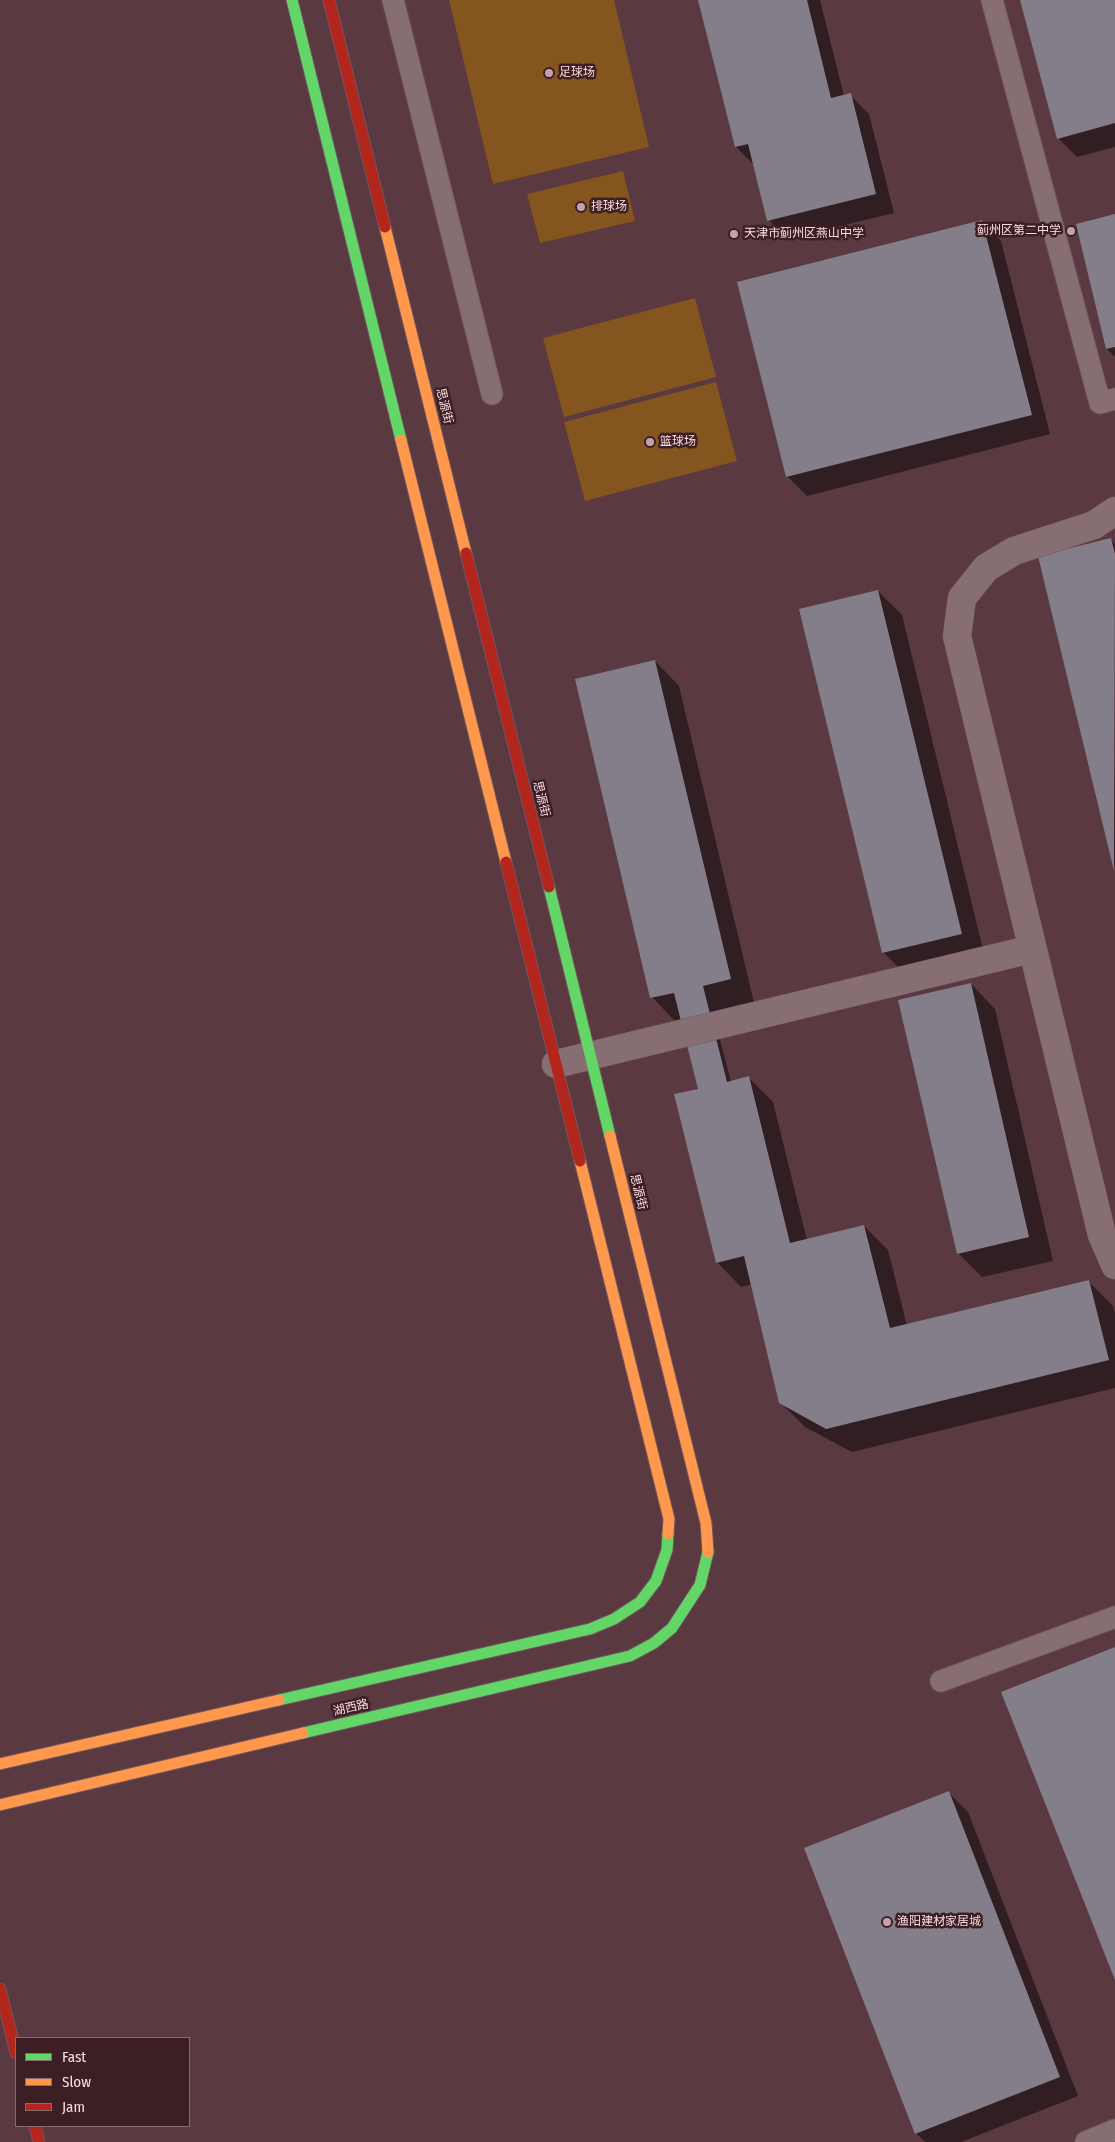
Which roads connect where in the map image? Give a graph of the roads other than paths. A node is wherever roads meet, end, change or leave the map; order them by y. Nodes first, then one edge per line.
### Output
1 (292, 0) edge
2 (330, 0) edge
3 (393, 0) edge
4 (992, 0) edge
5 (492, 394) dead end
6 (1115, 399) edge
7 (1115, 511) edge
8 (1032, 949) junction
9 (591, 1056) junction
10 (556, 1064) junction
11 (1115, 1265) edge
12 (690, 1603) joint
13 (1115, 1617) edge
14 (941, 1681) dead end
15 (0, 1764) edge
16 (0, 1805) edge
17 (0, 1989) edge
18 (15, 2049) edge
19 (35, 2127) edge
20 (1115, 2130) edge
21 (39, 2142) edge
22 (1086, 2142) edge

1 - 10 street
2 - 9 street, 思源街
3 - 5 lane
4 - 6 lane
7 - 8 street
8 - 9 street
8 - 11 street
9 - 10 street
9 - 12 street, 思源街
10 - 15 street, 湖西路
12 - 16 street, 湖西路
13 - 14 lane
17 - 18 street
19 - 21 street
20 - 22 lane

